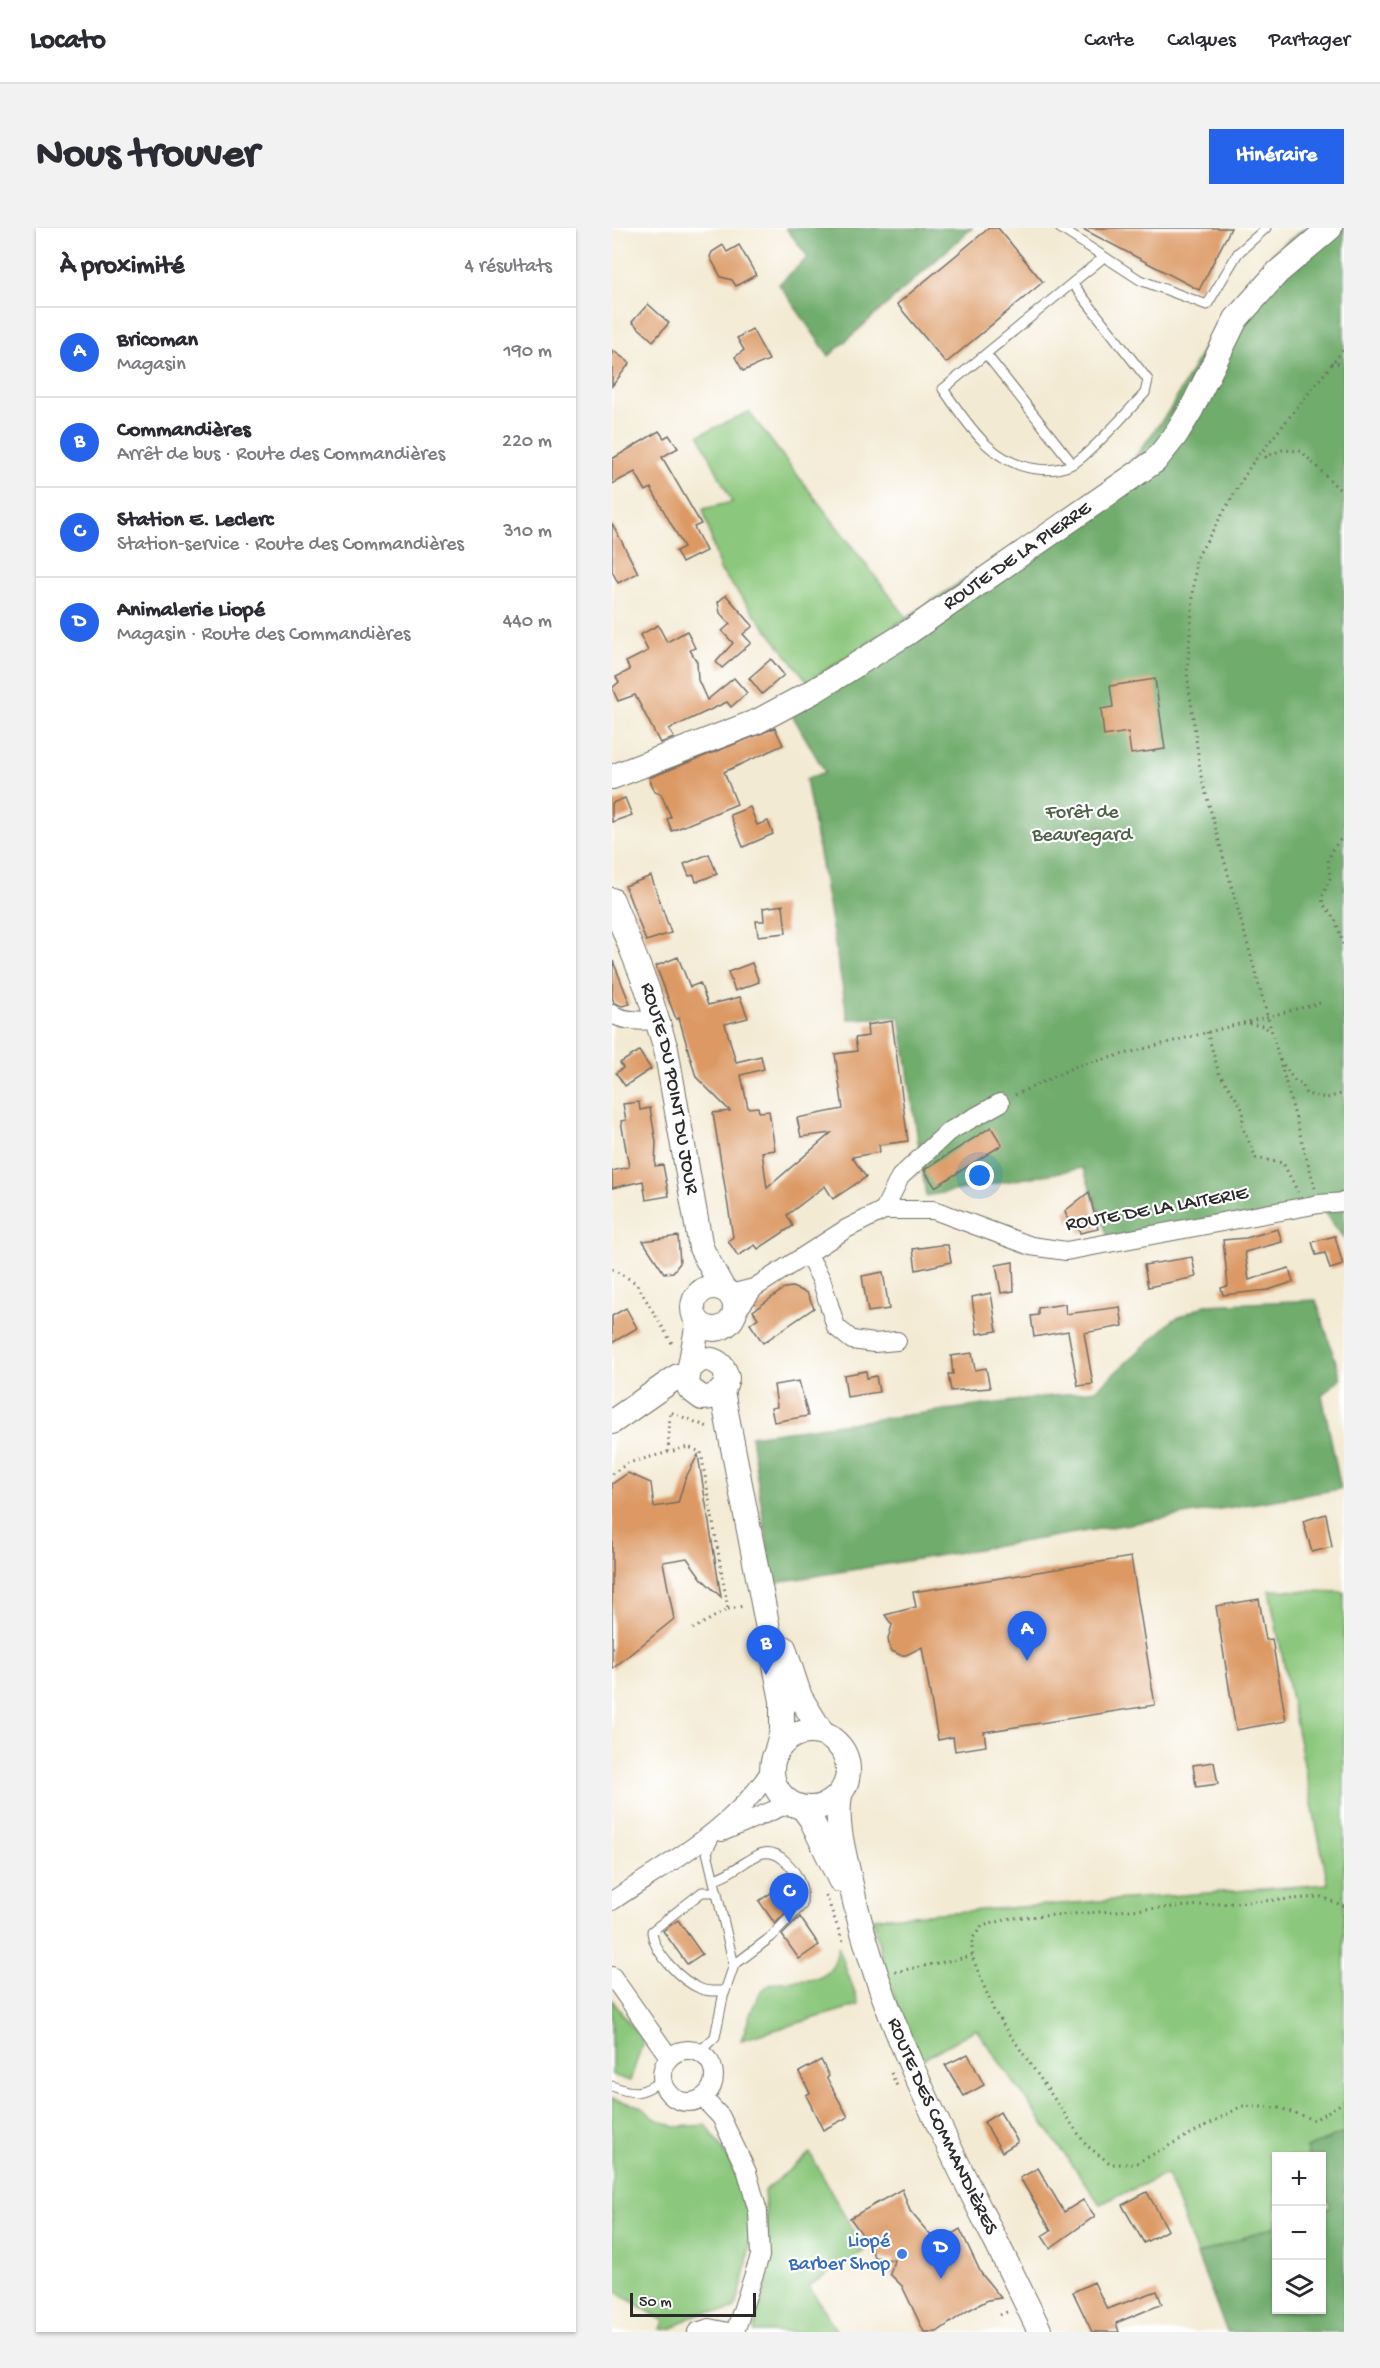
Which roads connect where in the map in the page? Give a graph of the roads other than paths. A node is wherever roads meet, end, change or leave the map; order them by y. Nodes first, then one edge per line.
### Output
1 (1060, 228) edge
2 (1266, 228) edge
3 (1330, 228) edge
4 (1104, 257) junction
5 (1072, 283) junction
6 (986, 354) junction
7 (1072, 463) junction
8 (612, 777) edge
9 (612, 900) edge
10 (612, 1014) edge
11 (657, 1019) junction
12 (1000, 1103) road end
13 (1344, 1202) edge
14 (884, 1210) junction
15 (701, 1248) junction
16 (808, 1255) junction
17 (695, 1297) junction
18 (728, 1306) junction
19 (698, 1323) junction
20 (897, 1341) dead end
21 (722, 1365) junction
22 (697, 1383) junction
23 (612, 1422) edge
24 (758, 1603) junction
25 (822, 1733) junction
26 (774, 1759) junction
27 (840, 1795) junction
28 (799, 1807) junction
29 (709, 1837) junction
30 (714, 1879) junction
31 (717, 1892) junction
32 (612, 1901) edge
33 (857, 1914) junction
34 (734, 1965) junction
35 (612, 1976) edge
36 (725, 1991) junction
37 (699, 2052) junction
38 (669, 2057) junction
39 (662, 2081) junction
40 (612, 2086) edge
41 (703, 2098) junction
42 (697, 2332) edge
43 (728, 2332) edge
44 (735, 2332) edge
45 (1040, 2332) edge

1 - 4 lane
2 - 4 lane
3 - 8 main road, ROUTE DE LA PIERRE
4 - 5 lane
5 - 6 lane
5 - 7 lane
6 - 7 lane
6 - 7 lane
9 - 11 main road, ROUTE DU POINT DU JOUR
10 - 11 street
11 - 15 main road, ROUTE DU POINT DU JOUR
12 - 14 street
13 - 14 street, ROUTE DE LA LAITERIE
14 - 16 street, ROUTE DE LA LAITERIE
15 - 17 main road, ROUTE DU POINT DU JOUR
15 - 18 main road, ROUTE DU POINT DU JOUR
16 - 18 street, ROUTE DE LA LAITERIE
16 - 20 street
17 - 18 main road
17 - 19 main road
18 - 19 main road
18 - 21 main road, ROUTE DES COMMANDIÈRES
19 - 22 main road
21 - 22 main road, ROUTE DES COMMANDIÈRES
21 - 22 main road
22 - 23 main road
22 - 24 main road, ROUTE DES COMMANDIÈRES
24 - 25 main road, ROUTE DES COMMANDIÈRES
24 - 26 main road, ROUTE DES COMMANDIÈRES
25 - 26 main road
25 - 27 main road, ROUTE DES COMMANDIÈRES
26 - 28 main road, ROUTE DES COMMANDIÈRES
26 - 29 street
27 - 28 main road
27 - 33 main road, ROUTE DES COMMANDIÈRES
28 - 29 street
28 - 33 main road, ROUTE DES COMMANDIÈRES
29 - 30 lane
29 - 32 street
30 - 31 lane
30 - 34 lane
31 - 34 lane
31 - 36 lane
33 - 45 main road, ROUTE DES COMMANDIÈRES
34 - 36 lane
35 - 38 street
36 - 37 lane
37 - 38 street
37 - 41 street
38 - 39 street
39 - 40 lane
39 - 41 street
41 - 44 street
42 - 43 street

